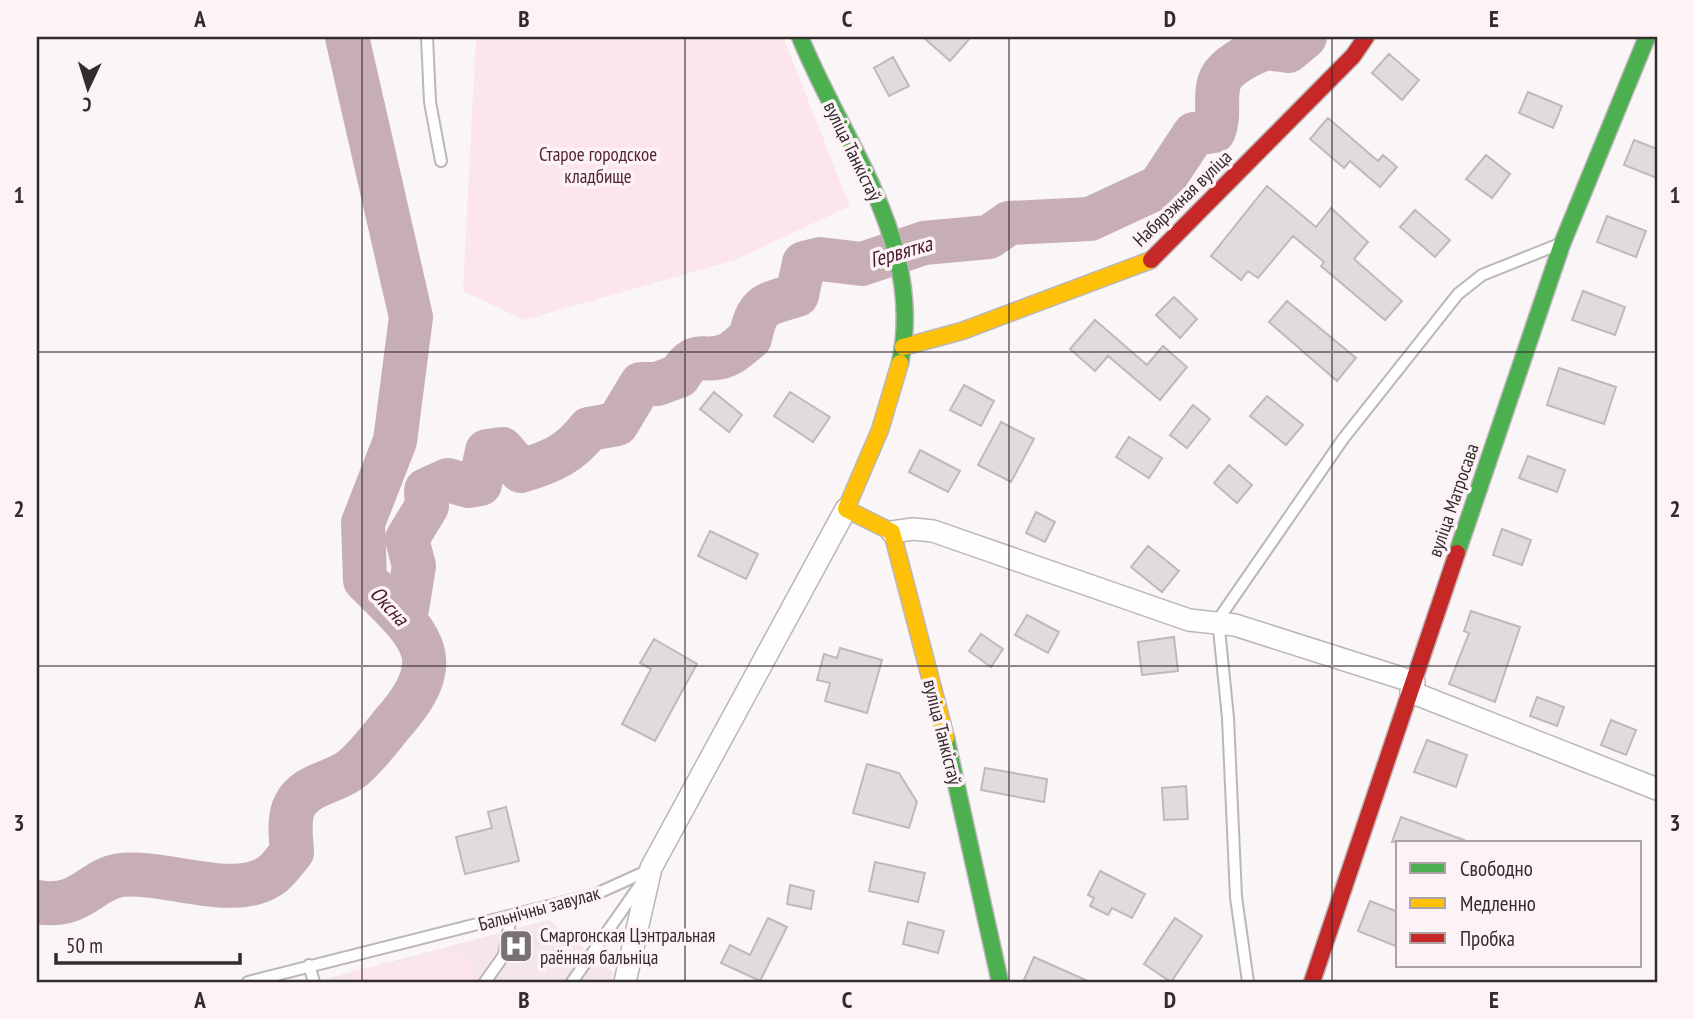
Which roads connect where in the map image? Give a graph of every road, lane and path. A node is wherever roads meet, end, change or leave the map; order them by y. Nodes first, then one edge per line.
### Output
1 (427, 37) edge
2 (800, 37) edge
3 (1366, 37) edge
4 (1647, 37) edge
5 (441, 162) dead end
6 (1562, 243) junction
7 (903, 347) junction
8 (846, 509) junction
9 (892, 532) junction
10 (1219, 622) junction
11 (1413, 687) junction
12 (1657, 789) edge
13 (651, 868) junction
14 (511, 916) junction
15 (309, 965) junction
16 (248, 982) edge
17 (314, 982) edge
18 (485, 982) edge
19 (572, 982) edge
20 (625, 982) edge
21 (1000, 982) edge
22 (1248, 982) edge
23 (1312, 982) edge

1 - 5 lane
2 - 7 street, вуліца Танкістаў
3 - 7 street, Набярэжная вуліца
4 - 6 street, вуліца Матросава
6 - 10 lane
6 - 11 street, вуліца Матросава
7 - 8 street, вуліца Танкістаў
8 - 9 street
8 - 13 street, вуліца Танкістаў
9 - 10 street
9 - 21 street, вуліца Танкістаў
10 - 11 street
10 - 22 lane
11 - 12 street
11 - 23 street, вуліца Матросава
13 - 14 lane, Бальнічны завулак
13 - 19 lane
13 - 20 street
14 - 15 lane, Бальнічны завулак
14 - 18 lane
15 - 16 lane, Бальнічны завулак
15 - 17 lane

